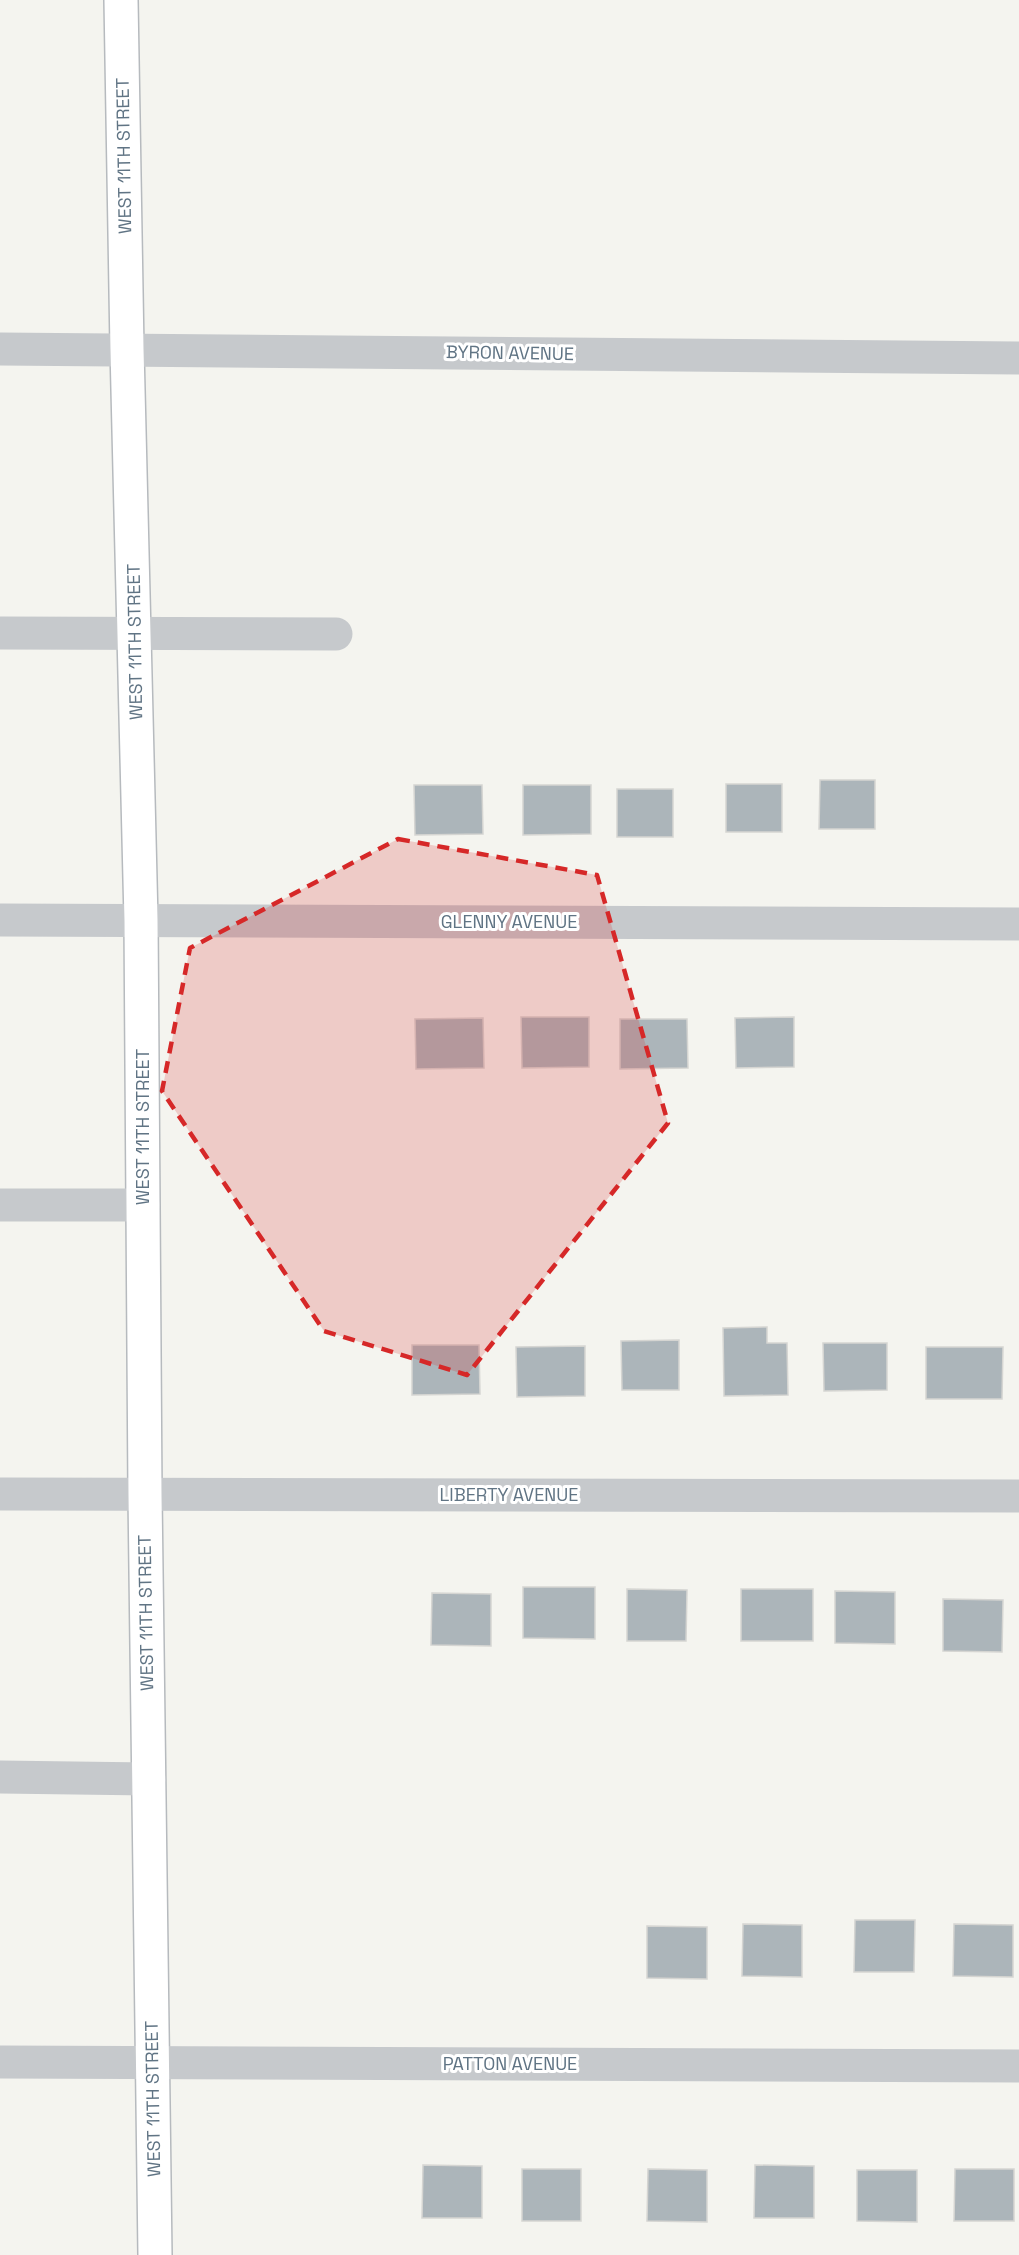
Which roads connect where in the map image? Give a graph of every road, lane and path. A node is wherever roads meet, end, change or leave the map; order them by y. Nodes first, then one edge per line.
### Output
1 (121, 0) edge
2 (0, 349) edge
3 (127, 349) junction
4 (1019, 358) edge
5 (0, 633) edge
6 (135, 634) junction
7 (336, 634) dead end
8 (0, 920) edge
9 (141, 920) junction
10 (1019, 924) edge
11 (0, 1205) edge
12 (143, 1205) junction
13 (0, 1494) edge
14 (145, 1495) junction
15 (1019, 1497) edge
16 (0, 1777) edge
17 (149, 1779) junction
18 (0, 2062) edge
19 (153, 2062) junction
20 (1019, 2066) edge
21 (155, 2255) edge

1 - 3 main road, WEST 11TH STREET
2 - 3 street, BYRON AVENUE
3 - 4 street, BYRON AVENUE
3 - 6 main road, WEST 11TH STREET
5 - 6 street
6 - 7 street
6 - 9 main road, WEST 11TH STREET
8 - 9 street, GLENNY AVENUE
9 - 10 street, GLENNY AVENUE
9 - 12 main road, WEST 11TH STREET
11 - 12 street
12 - 14 main road, WEST 11TH STREET
13 - 14 street, LIBERTY AVENUE
14 - 15 street, LIBERTY AVENUE
14 - 17 main road, WEST 11TH STREET
16 - 17 street
17 - 19 main road, WEST 11TH STREET
18 - 19 street, PATTON AVENUE
19 - 20 street, PATTON AVENUE
19 - 21 main road, WEST 11TH STREET

